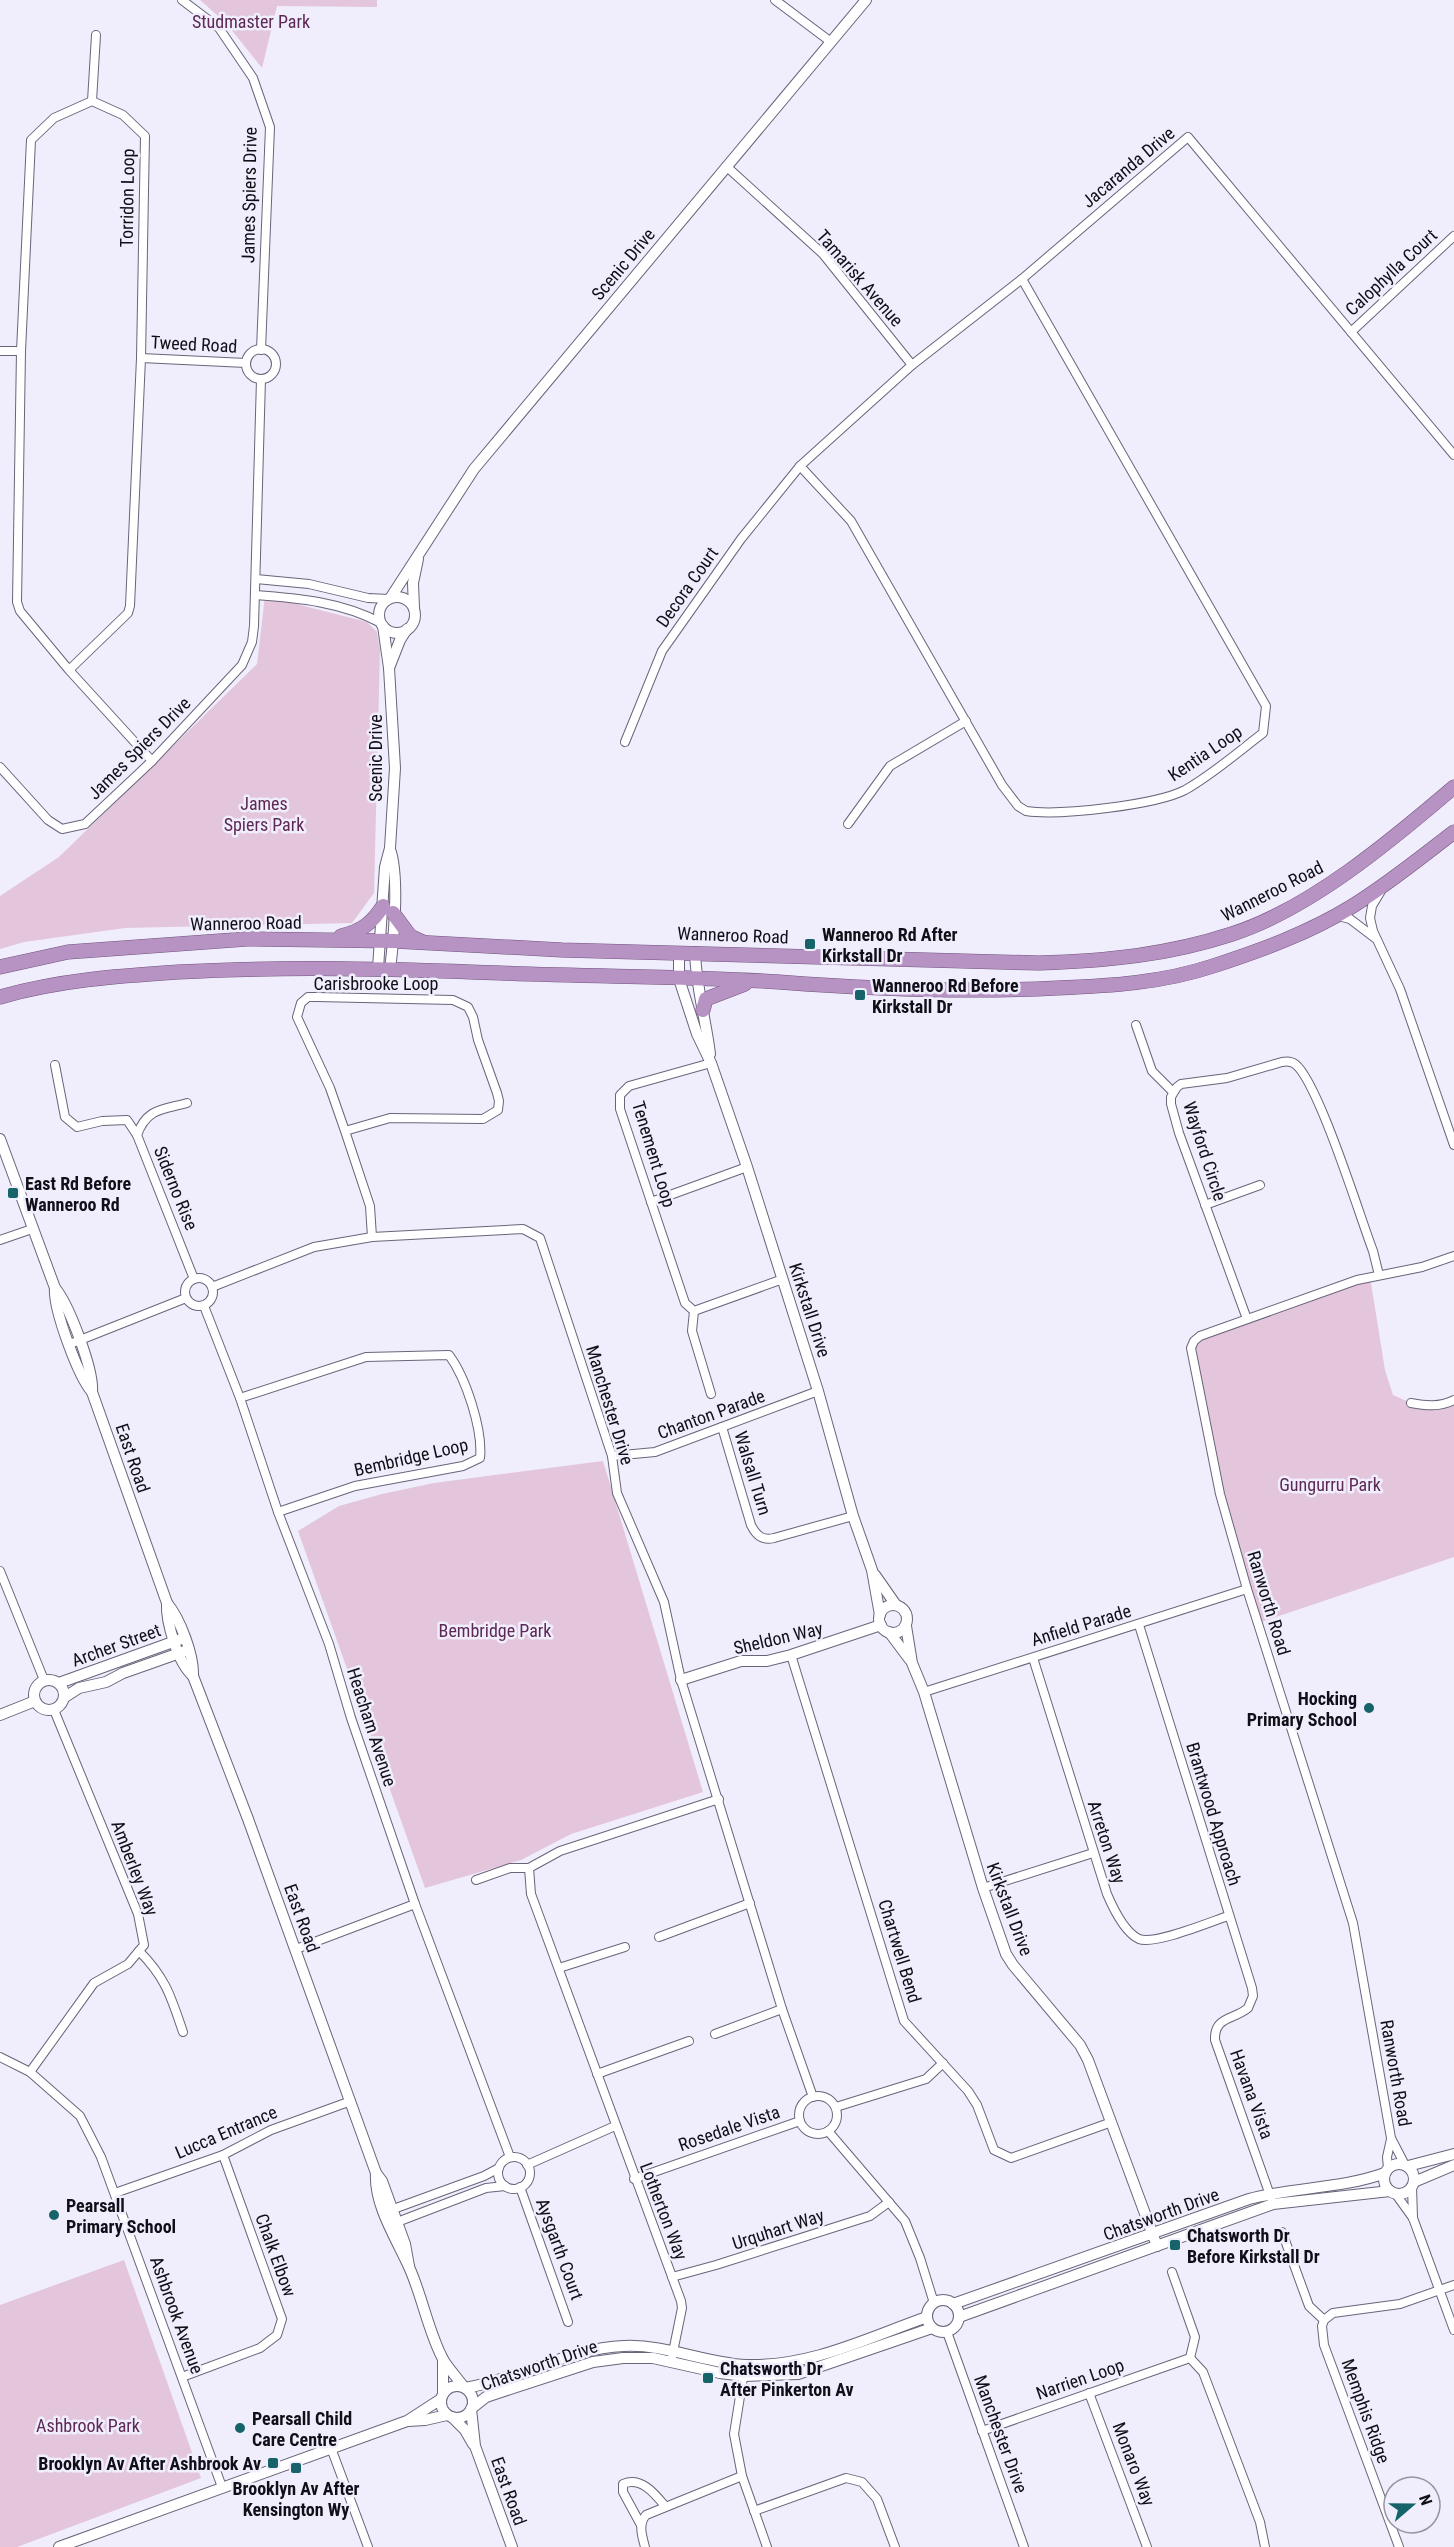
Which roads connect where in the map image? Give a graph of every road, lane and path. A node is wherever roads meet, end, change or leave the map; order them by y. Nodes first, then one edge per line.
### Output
1 (182, 0) edge
2 (775, 0) edge
3 (867, 0) edge
4 (96, 35) dead end
5 (831, 42) junction
6 (92, 101) junction
7 (726, 166) junction
8 (1454, 236) edge
9 (1022, 279) junction
10 (1351, 332) junction
11 (261, 350) junction
12 (0, 351) edge
13 (21, 351) junction
14 (141, 358) junction
15 (246, 363) junction
16 (912, 365) junction
17 (261, 379) junction
18 (1454, 455) edge
19 (800, 466) junction
20 (418, 559) junction
21 (256, 579) junction
22 (255, 595) junction
23 (390, 598) junction
24 (414, 608) junction
25 (382, 624) junction
26 (407, 629) junction
27 (389, 668) junction
28 (69, 670) junction
29 (966, 722) junction
30 (625, 742) dead end
31 (152, 761) junction
32 (0, 767) edge
33 (1454, 787) edge
34 (848, 824) dead end
35 (1454, 832) edge
36 (1387, 884) junction
37 (388, 910) junction
38 (1335, 916) junction
39 (1375, 939) junction
40 (319, 940) junction
41 (388, 941) junction
42 (429, 944) junction
43 (679, 952) junction
44 (695, 952) junction
45 (0, 967) edge
46 (384, 968) junction
47 (679, 979) junction
48 (696, 979) junction
49 (755, 981) junction
50 (0, 997) edge
51 (703, 1010) junction
52 (1136, 1025) dead end
53 (711, 1064) junction
54 (55, 1065) dead end
55 (1173, 1092) junction
56 (187, 1103) dead end
57 (345, 1131) junction
58 (137, 1135) junction
59 (0, 1139) edge
60 (1454, 1145) edge
61 (747, 1167) junction
62 (1260, 1185) dead end
63 (651, 1202) junction
64 (1205, 1205) junction
65 (32, 1229) junction
66 (372, 1237) junction
67 (0, 1240) edge
68 (1454, 1256) edge
69 (1379, 1275) junction
70 (194, 1279) junction
71 (783, 1280) junction
72 (212, 1287) junction
73 (186, 1298) junction
74 (204, 1306) junction
75 (694, 1311) junction
76 (1247, 1319) junction
77 (75, 1342) junction
78 (818, 1391) junction
79 (711, 1394) dead end
80 (240, 1398) junction
81 (1454, 1400) edge
82 (1411, 1403) dead end
83 (722, 1427) junction
84 (612, 1456) junction
85 (278, 1512) junction
86 (853, 1516) junction
87 (872, 1569) junction
88 (0, 1571) edge
89 (1247, 1589) junction
90 (896, 1605) junction
91 (883, 1624) junction
92 (1139, 1625) junction
93 (906, 1626) junction
94 (180, 1640) junction
95 (184, 1651) junction
96 (791, 1655) junction
97 (1033, 1658) junction
98 (912, 1663) junction
99 (44, 1680) junction
100 (681, 1680) junction
101 (59, 1683) junction
102 (924, 1692) junction
103 (65, 1697) junction
104 (35, 1701) junction
105 (54, 1710) junction
106 (0, 1715) edge
107 (719, 1799) junction
108 (1093, 1853) junction
109 (529, 1869) junction
110 (476, 1880) dead end
111 (983, 1888) junction
112 (750, 1903) junction
113 (415, 1904) junction
114 (1228, 1916) junction
115 (659, 1937) dead end
116 (625, 1947) dead end
117 (296, 1949) junction
118 (139, 1951) junction
119 (560, 1968) junction
120 (782, 2009) junction
121 (1244, 2011) joint
122 (183, 2032) dead end
123 (715, 2034) dead end
124 (690, 2041) dead end
125 (0, 2057) edge
126 (943, 2063) junction
127 (30, 2072) junction
128 (597, 2074) junction
129 (813, 2097) junction
130 (351, 2101) junction
131 (836, 2107) junction
132 (800, 2121) junction
133 (1109, 2123) junction
134 (615, 2126) junction
135 (828, 2132) junction
136 (1391, 2138) junction
137 (1454, 2154) edge
138 (223, 2155) junction
139 (510, 2157) junction
140 (527, 2165) junction
141 (1407, 2166) junction
142 (1454, 2166) edge
143 (499, 2168) junction
144 (1387, 2170) junction
145 (634, 2179) junction
146 (1413, 2185) junction
147 (505, 2186) junction
148 (520, 2187) junction
149 (1392, 2192) junction
150 (115, 2193) junction
151 (1272, 2199) junction
152 (889, 2202) junction
153 (388, 2211) junction
154 (1413, 2218) junction
155 (393, 2224) junction
156 (1282, 2232) dead end
157 (1155, 2240) junction
158 (1172, 2272) dead end
159 (672, 2277) junction
160 (1454, 2285) edge
161 (1439, 2290) junction
162 (934, 2303) junction
163 (953, 2304) junction
164 (927, 2317) junction
165 (959, 2317) junction
166 (1324, 2320) junction
167 (568, 2322) dead end
168 (932, 2328) junction
169 (1454, 2330) edge
170 (947, 2332) junction
171 (673, 2356) junction
172 (1190, 2358) junction
173 (443, 2359) junction
174 (548, 2364) junction
175 (745, 2370) junction
176 (552, 2374) junction
177 (182, 2377) junction
178 (464, 2387) junction
179 (1089, 2393) junction
180 (442, 2396) junction
181 (472, 2409) junction
182 (450, 2416) junction
183 (407, 2421) junction
184 (982, 2431) junction
185 (475, 2446) junction
186 (331, 2448) junction
187 (742, 2476) junction
188 (222, 2487) junction
189 (665, 2506) junction
190 (754, 2511) junction
191 (641, 2525) junction
192 (59, 2547) edge
193 (368, 2547) edge
194 (512, 2547) edge
195 (645, 2547) edge
196 (767, 2547) edge
197 (895, 2547) edge
198 (1024, 2547) edge
199 (1147, 2547) edge
200 (1265, 2547) edge
201 (1399, 2547) edge

1 - 11 street, James Spiers Drive
2 - 5 street
3 - 5 street, Scenic Drive
4 - 6 street
5 - 7 street, Scenic Drive
6 - 13 street
6 - 14 street, Torridon Loop
7 - 16 street, Tamarisk Avenue
7 - 20 street, Scenic Drive
8 - 10 street, Calophylla Court
9 - 10 street, Jacaranda Drive
9 - 16 street, Jacaranda Drive
9 - 29 street, Kentia Loop
10 - 18 street, Jacaranda Drive
11 - 15 street
11 - 17 street
12 - 13 street
13 - 28 street
14 - 15 street, Tweed Road
14 - 28 street, Torridon Loop
15 - 17 street
16 - 19 street, Jacaranda Drive
17 - 21 street, James Spiers Drive
19 - 29 street, Kentia Loop
19 - 30 street, Decora Court
20 - 23 street, Scenic Drive
20 - 24 street, Scenic Drive
21 - 22 street, James Spiers Drive
21 - 23 street
22 - 25 street
22 - 31 street, James Spiers Drive
23 - 24 street
23 - 25 street
24 - 26 street
25 - 26 street
25 - 27 street, Scenic Drive
26 - 27 street, Scenic Drive
27 - 37 street, Scenic Drive
28 - 31 street
29 - 34 street
31 - 32 street, James Spiers Drive
33 - 44 highway, Wanneroo Road
35 - 36 highway
36 - 38 highway
36 - 39 street
37 - 40 highway
37 - 41 street, Scenic Drive
37 - 42 highway
38 - 39 street
38 - 49 highway
39 - 60 street
40 - 41 highway, Wanneroo Road
40 - 45 highway, Wanneroo Road
41 - 42 highway, Wanneroo Road
41 - 46 street, Scenic Drive
42 - 43 highway, Wanneroo Road
43 - 44 highway, Wanneroo Road
43 - 47 street, Kirkstall Drive
44 - 48 street, Kirkstall Drive
46 - 47 highway
46 - 50 highway
47 - 48 highway
47 - 53 street, Kirkstall Drive
48 - 49 highway
48 - 51 street, Kirkstall Drive
49 - 51 highway
51 - 53 street, Kirkstall Drive
52 - 55 street
53 - 61 street, Kirkstall Drive
53 - 63 street, Tenement Loop
54 - 58 street
55 - 64 street, Wayford Circle
55 - 69 street, Wayford Circle
56 - 58 street, Siderno Rise
57 - 57 street, Carisbrooke Loop
57 - 66 street, Carisbrooke Loop
58 - 70 street, Siderno Rise
59 - 65 street, East Road
61 - 63 street
61 - 71 street, Kirkstall Drive
62 - 64 street
63 - 75 street, Tenement Loop
64 - 76 street, Wayford Circle
65 - 67 street
65 - 77 street, East Road
66 - 72 street, Manchester Drive
66 - 84 street, Manchester Drive
68 - 69 street, Ranworth Road
69 - 76 street, Ranworth Road
70 - 72 street
70 - 73 street
71 - 75 street
71 - 78 street, Kirkstall Drive
72 - 74 street
73 - 74 street
73 - 77 street
74 - 80 street, Heacham Avenue
75 - 79 street, Tenement Loop
76 - 89 street, Ranworth Road
77 - 94 street, East Road
78 - 83 street, Chanton Parade
78 - 86 street, Kirkstall Drive
80 - 85 street, Heacham Avenue
80 - 85 street, Bembridge Loop
81 - 82 street
83 - 84 street, Chanton Parade
83 - 86 street, Walsall Turn
84 - 100 street, Manchester Drive
85 - 113 street, Heacham Avenue
86 - 87 street, Kirkstall Drive
87 - 90 street, Kirkstall Drive
87 - 91 street, Kirkstall Drive
88 - 99 street
89 - 92 street, Anfield Parade
89 - 136 street, Ranworth Road
90 - 91 street
90 - 93 street
91 - 93 street
91 - 96 street, Sheldon Way
91 - 98 street, Kirkstall Drive
92 - 97 street, Anfield Parade
92 - 114 street, Brantwood Approach
93 - 98 street, Kirkstall Drive
94 - 95 street, East Road
94 - 101 street, Archer Street
95 - 103 street, Archer Street
95 - 117 street, East Road
96 - 100 street, Sheldon Way
96 - 126 street, Chartwell Bend
97 - 102 street, Anfield Parade
97 - 108 street, Arreton Way
98 - 102 street, Kirkstall Drive
99 - 101 street
99 - 104 street
100 - 107 street, Manchester Drive
101 - 103 street
102 - 111 street, Kirkstall Drive
103 - 105 street
104 - 105 street
104 - 106 street
105 - 118 street, Amberley Way
107 - 109 street
107 - 112 street, Manchester Drive
108 - 111 street
108 - 114 street, Arreton Way
109 - 110 street
109 - 119 street, Lotherton Way
111 - 133 street, Kirkstall Drive
112 - 115 street
112 - 120 street, Manchester Drive
113 - 117 street
113 - 139 street, Heacham Avenue
114 - 121 street, Brantwood Approach
116 - 119 street
117 - 130 street, East Road
118 - 122 street
118 - 127 street
119 - 128 street, Lotherton Way
120 - 123 street
120 - 129 street, Manchester Drive
121 - 151 street, Havana Vista
124 - 128 street
125 - 127 street, Ashbrook Avenue
126 - 131 street
126 - 133 street, Chartwell Bend
127 - 150 street, Ashbrook Avenue
128 - 134 street, Lotherton Way
129 - 131 street
129 - 132 street
130 - 138 street, Lucca Entrance
130 - 153 street, East Road
131 - 135 street
132 - 135 street
132 - 145 street, Rosedale Vista
133 - 157 street, Kirkstall Drive
134 - 140 street
134 - 145 street, Lotherton Way
135 - 152 street
136 - 141 street, Ranworth Road
136 - 144 street, Ranworth Road
137 - 141 street
138 - 150 street, Lucca Entrance
138 - 177 street, Chalk Elbow
139 - 140 street
139 - 143 street
140 - 148 street
141 - 144 street
141 - 146 street
142 - 146 street
143 - 147 street
143 - 153 street
144 - 149 street
144 - 151 street, Chatsworth Drive
145 - 159 street, Lotherton Way
146 - 149 street
146 - 154 street
147 - 148 street
147 - 155 street
148 - 167 street, Aysgarth Court
149 - 151 street, Chatsworth Drive
149 - 154 street
150 - 177 street, Ashbrook Avenue
151 - 157 street, Chatsworth Drive
152 - 159 street, Urquhart Way
152 - 162 street
153 - 155 street, East Road
154 - 161 street
155 - 173 street, East Road
156 - 166 street
157 - 163 street, Chatsworth Drive
157 - 165 street, Chatsworth Drive
158 - 172 street
159 - 171 street, Lotherton Way
160 - 161 street
161 - 166 street
161 - 169 street
162 - 163 street
162 - 164 street
163 - 165 street
164 - 168 street
164 - 175 street, Chatsworth Drive
165 - 170 street
166 - 201 street, Memphis Ridge
168 - 170 street
168 - 175 street, Chatsworth Drive
170 - 184 street, Manchester Drive
171 - 174 street, Chatsworth Drive
171 - 175 street, Chatsworth Drive
171 - 176 street, Chatsworth Drive
172 - 179 street, Narrien Loop
172 - 200 street
173 - 178 street, East Road
173 - 180 street, East Road
174 - 176 street
174 - 178 street, Chatsworth Drive
175 - 187 street
176 - 181 street, Chatsworth Drive
177 - 188 street, Ashbrook Avenue
178 - 180 street
178 - 181 street
179 - 184 street, Narrien Loop
179 - 199 street, Monaro Way
180 - 182 street
180 - 183 street
181 - 182 street
181 - 185 street, East Road
182 - 183 street
182 - 185 street, East Road
183 - 186 street
184 - 198 street, Manchester Drive
185 - 194 street, East Road
186 - 188 street
186 - 193 street
187 - 189 street
187 - 190 street
188 - 192 street
189 - 191 street
189 - 191 street
190 - 196 street
190 - 197 street
191 - 195 street

